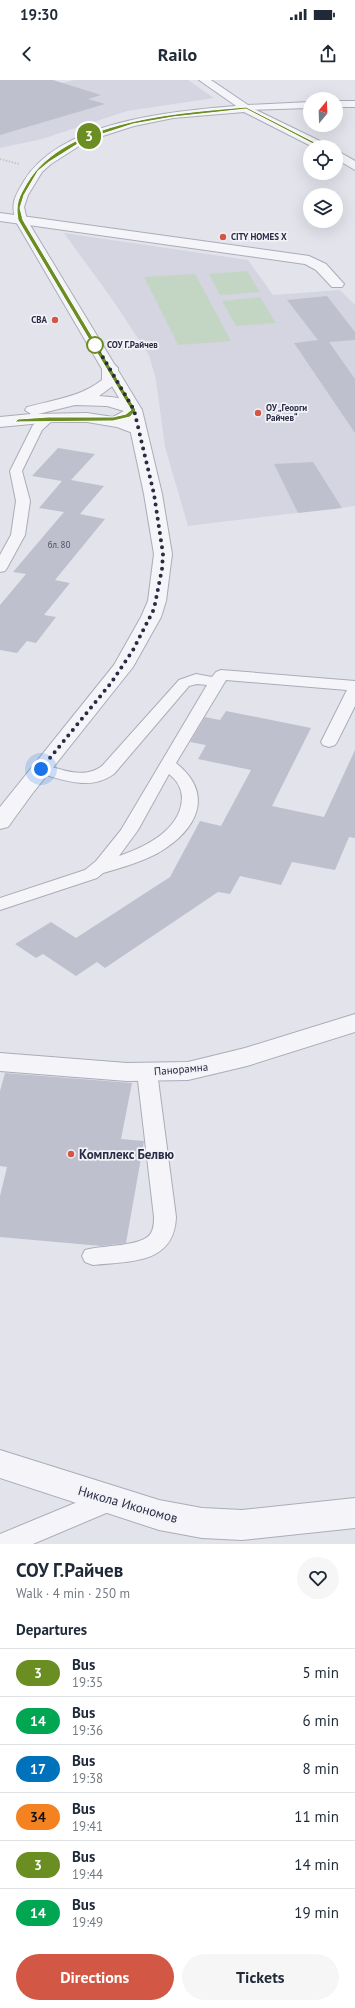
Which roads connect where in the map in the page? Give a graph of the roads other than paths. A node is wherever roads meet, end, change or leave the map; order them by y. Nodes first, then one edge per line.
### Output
1 (204, 80) edge
2 (343, 104) edge
3 (355, 104) edge
4 (303, 105) edge
5 (246, 108) junction
6 (308, 140) edge
7 (343, 158) edge
8 (355, 166) edge
9 (0, 217) edge
10 (21, 220) junction
11 (337, 284) dead end
12 (110, 368) junction
13 (68, 401) junction
14 (134, 410) junction
15 (0, 418) edge
16 (48, 418) junction
17 (98, 419) junction
18 (0, 422) edge
19 (138, 430) junction
20 (0, 568) edge
21 (216, 682) junction
22 (355, 686) edge
23 (355, 690) edge
24 (329, 742) dead end
25 (166, 764) junction
26 (41, 769) junction
27 (0, 822) edge
28 (97, 869) junction
29 (0, 904) edge
30 (355, 1023) edge
31 (0, 1062) edge
32 (148, 1072) junction
33 (92, 1256) dead end
34 (0, 1464) edge
35 (109, 1500) junction
36 (355, 1513) edge
37 (5, 1544) edge

1 - 5 street
2 - 3 street
4 - 5 street
5 - 6 street
5 - 10 street
7 - 8 street
9 - 10 street
10 - 11 street
10 - 12 street
12 - 13 street
12 - 14 street
13 - 14 street
13 - 15 street
14 - 17 street
14 - 19 street
16 - 17 street
16 - 18 street
16 - 20 lane
17 - 19 street
19 - 26 street
21 - 22 lane
21 - 25 lane
21 - 26 lane
23 - 24 lane
25 - 28 lane
25 - 28 lane
26 - 27 street
28 - 29 lane
30 - 32 street, Панорамна
31 - 32 street, Панорамна
32 - 33 lane
34 - 35 street, Никола Икономов
35 - 36 street, Никола Икономов
35 - 37 lane

